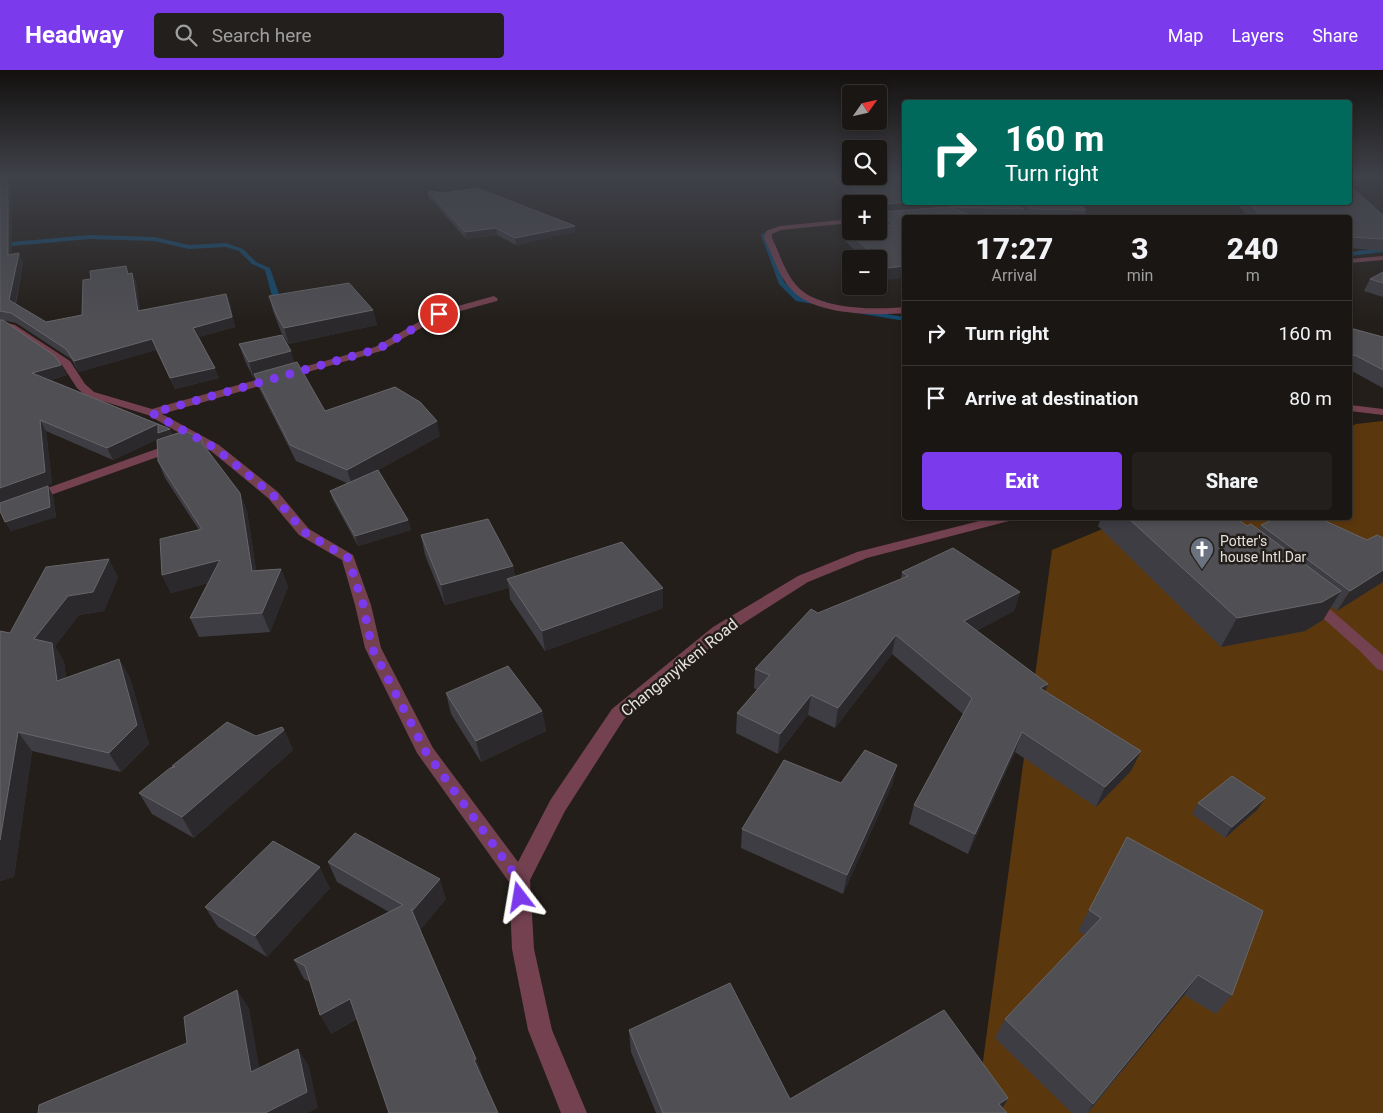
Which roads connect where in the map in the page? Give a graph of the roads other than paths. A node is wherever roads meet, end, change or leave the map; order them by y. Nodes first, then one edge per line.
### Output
1 (814, 225) edge
2 (1383, 258) edge
3 (1352, 261) edge
4 (494, 300) dead end
5 (902, 310) edge
6 (0, 324) edge
7 (1352, 408) edge
8 (1383, 412) edge
9 (152, 413) junction
10 (196, 439) junction
11 (0, 509) edge
12 (997, 520) edge
13 (1298, 589) edge
14 (1383, 665) edge
15 (519, 880) junction
16 (574, 1113) edge

1 - 5 street
2 - 3 street
4 - 9 street
6 - 9 street
7 - 8 street
9 - 10 street
10 - 11 street
10 - 15 street
12 - 15 street, Changanyikeni Road
13 - 14 street
15 - 16 street

